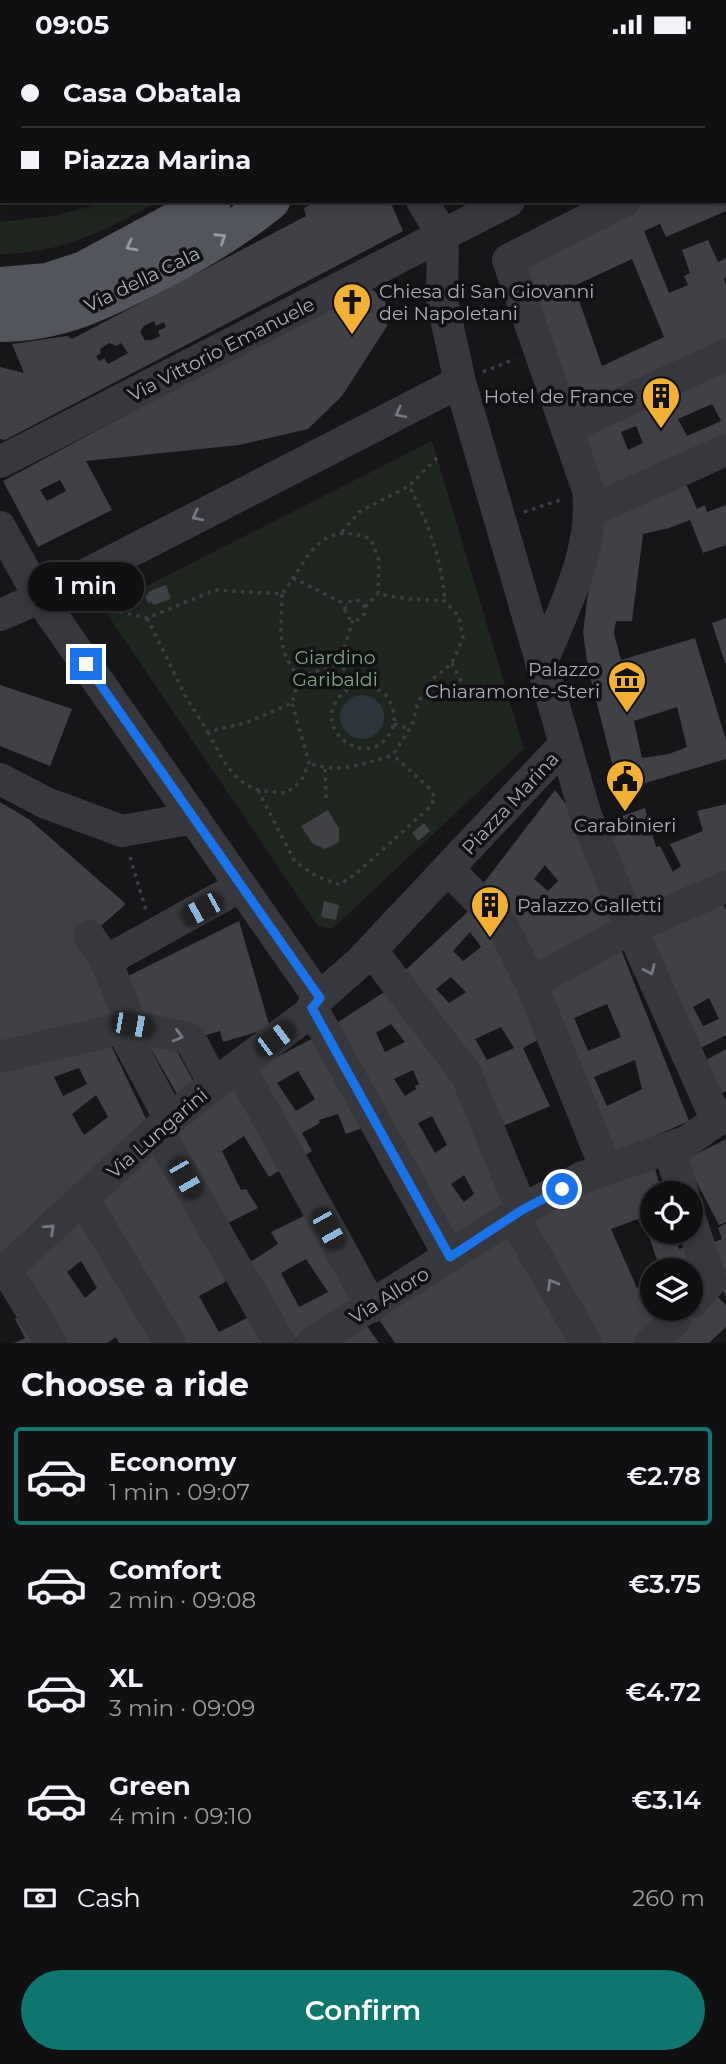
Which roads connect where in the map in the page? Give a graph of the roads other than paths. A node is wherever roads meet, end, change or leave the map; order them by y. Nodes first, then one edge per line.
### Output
1 (208, 203) edge
2 (269, 203) edge
3 (423, 203) edge
4 (505, 203) edge
5 (620, 203) edge
6 (443, 235) junction
7 (0, 286) edge
8 (0, 323) edge
9 (726, 355) edge
10 (460, 382) junction
11 (567, 428) junction
12 (726, 450) edge
13 (0, 462) edge
14 (589, 501) junction
15 (0, 527) edge
16 (40, 598) junction
17 (0, 615) edge
18 (541, 664) junction
19 (564, 745) junction
20 (0, 779) edge
21 (194, 818) junction
22 (448, 869) junction
23 (241, 886) junction
24 (726, 887) edge
25 (625, 932) junction
26 (367, 956) junction
27 (531, 983) junction
28 (316, 1003) junction
29 (128, 1030) junction
30 (0, 1057) edge
31 (226, 1075) junction
32 (153, 1107) junction
33 (722, 1117) edge
34 (669, 1149) junction
35 (606, 1169) junction
36 (679, 1181) edge
37 (83, 1198) junction
38 (517, 1213) junction
39 (699, 1244) edge
40 (450, 1257) junction
41 (3, 1272) edge
42 (703, 1291) edge
43 (372, 1307) junction
44 (674, 1321) edge
45 (51, 1343) edge
46 (170, 1343) edge
47 (281, 1343) edge
48 (312, 1343) edge
49 (586, 1343) edge
50 (652, 1343) edge

1 -> 7 main road, Via della Cala
8 -> 2 main road, Via della Cala
3 - 6 street
4 - 6 street, Via Vittorio Emanuele
5 - 11 street
6 - 10 street, Piazza Marina
6 - 13 street, Via Vittorio Emanuele
9 - 11 street
10 -> 16 street
10 - 18 street, Piazza Marina
11 - 14 street
12 - 14 street
14 - 18 street
15 - 16 street
16 - 17 street
16 - 21 street
18 - 19 street, Piazza Marina
19 - 22 street, Piazza Marina
19 - 25 street
20 - 21 street
21 - 23 street
22 - 26 street, Piazza Marina
22 - 27 street
23 - 28 street
23 - 29 street
24 - 25 street
25 - 27 street
25 -> 33 street
26 - 28 street, Piazza Marina
26 - 38 street
27 - 35 street
28 - 31 street, Via Lungarini
28 - 40 street
29 - 30 street
29 -> 31 street
29 - 32 street
31 - 32 street, Via Lungarini
31 - 43 street
32 - 37 street, Via Lungarini
32 - 47 street
33 - 34 street, Via Alloro
34 - 35 street, Via Alloro
34 - 36 street
35 - 38 street, Via Alloro
41 -> 37 street, Via Lungarini
37 - 46 street
38 - 40 street, Via Alloro
49 -> 38 street
39 - 42 street
40 - 43 street, Via Alloro
41 - 45 street
43 - 48 street, Via Alloro
44 - 50 street

